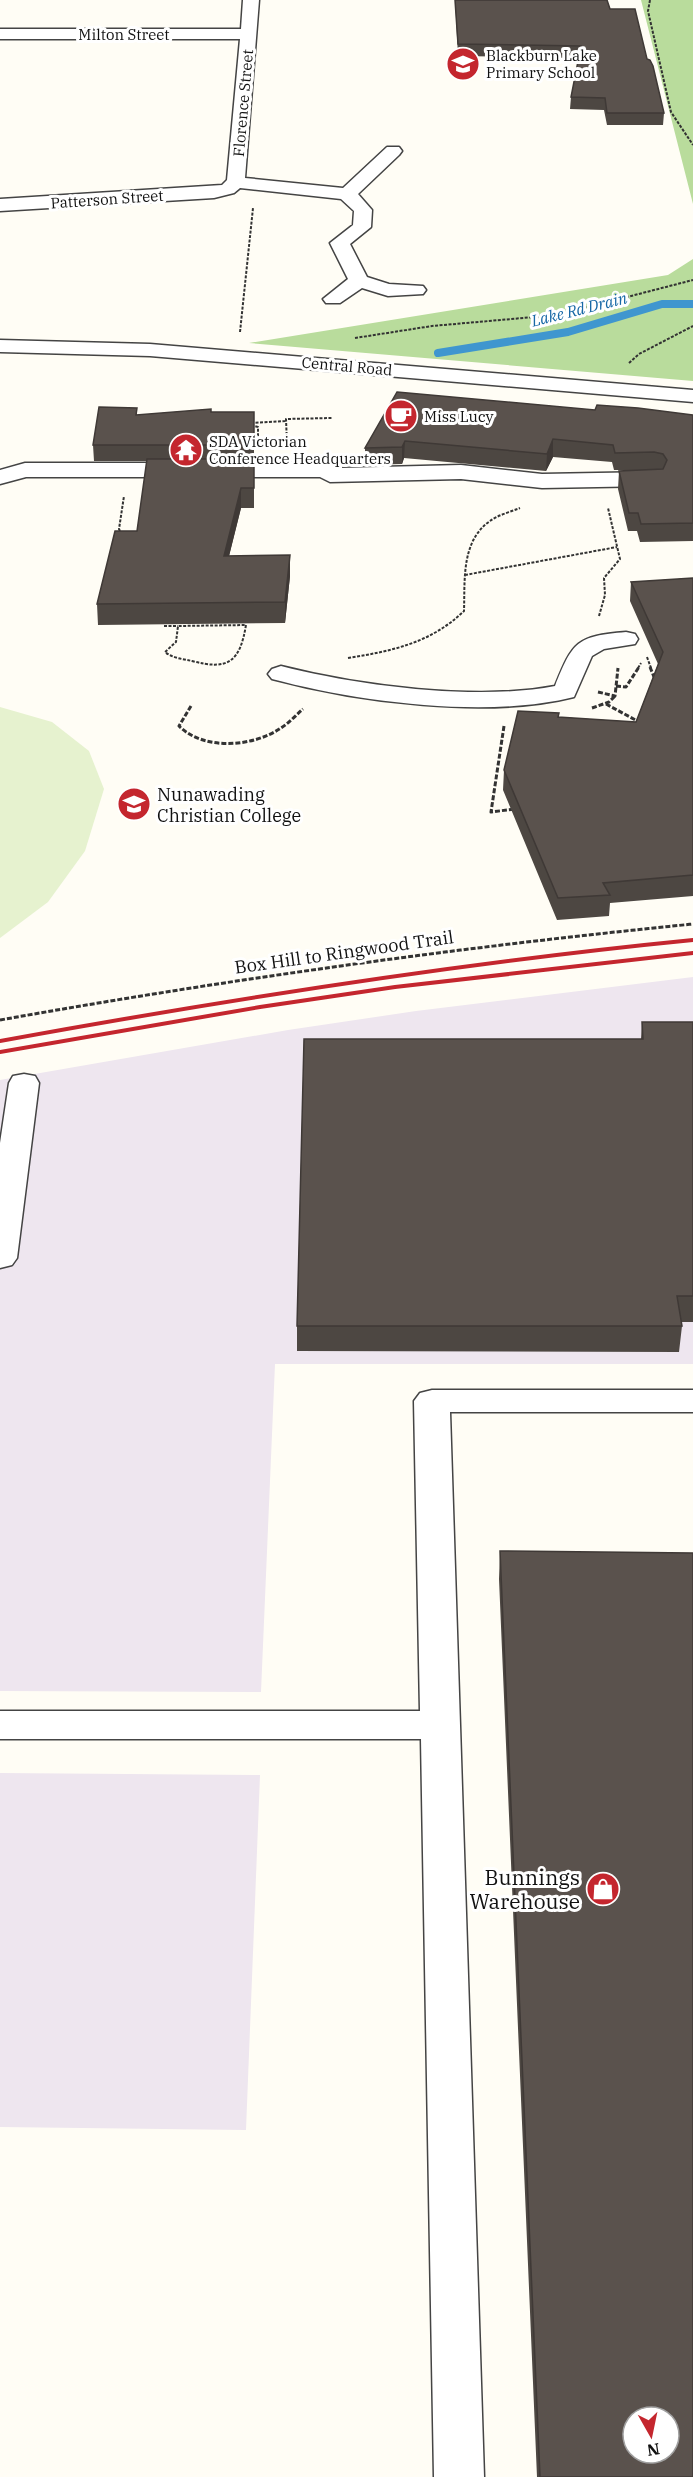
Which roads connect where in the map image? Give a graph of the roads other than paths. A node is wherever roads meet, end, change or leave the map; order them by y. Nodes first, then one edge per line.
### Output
1 (251, 0) edge
2 (0, 34) edge
3 (248, 34) junction
4 (393, 151) dead end
5 (236, 182) junction
6 (214, 192) joint
7 (347, 194) junction
8 (0, 205) edge
9 (359, 281) junction
10 (416, 290) dead end
11 (333, 299) dead end
12 (0, 346) edge
13 (693, 396) edge
14 (0, 477) edge
15 (652, 479) edge
16 (636, 646) road end
17 (281, 674) dead end
18 (24, 1083) dead end
19 (0, 1258) edge
20 (693, 1401) edge
21 (0, 1725) edge
22 (441, 1725) junction
23 (459, 2477) edge

1 - 3 street, Florence Street
2 - 3 street, Milton Street
3 - 5 street, Florence Street
4 - 7 street
5 - 6 street, Florence Street
5 - 7 street
6 - 8 street, Patterson Street
7 - 9 street
9 - 10 street
9 - 11 street
12 - 13 street, Central Road
14 - 15 street
16 - 17 street
18 - 19 street
20 - 22 street
21 - 22 street
22 - 23 street

